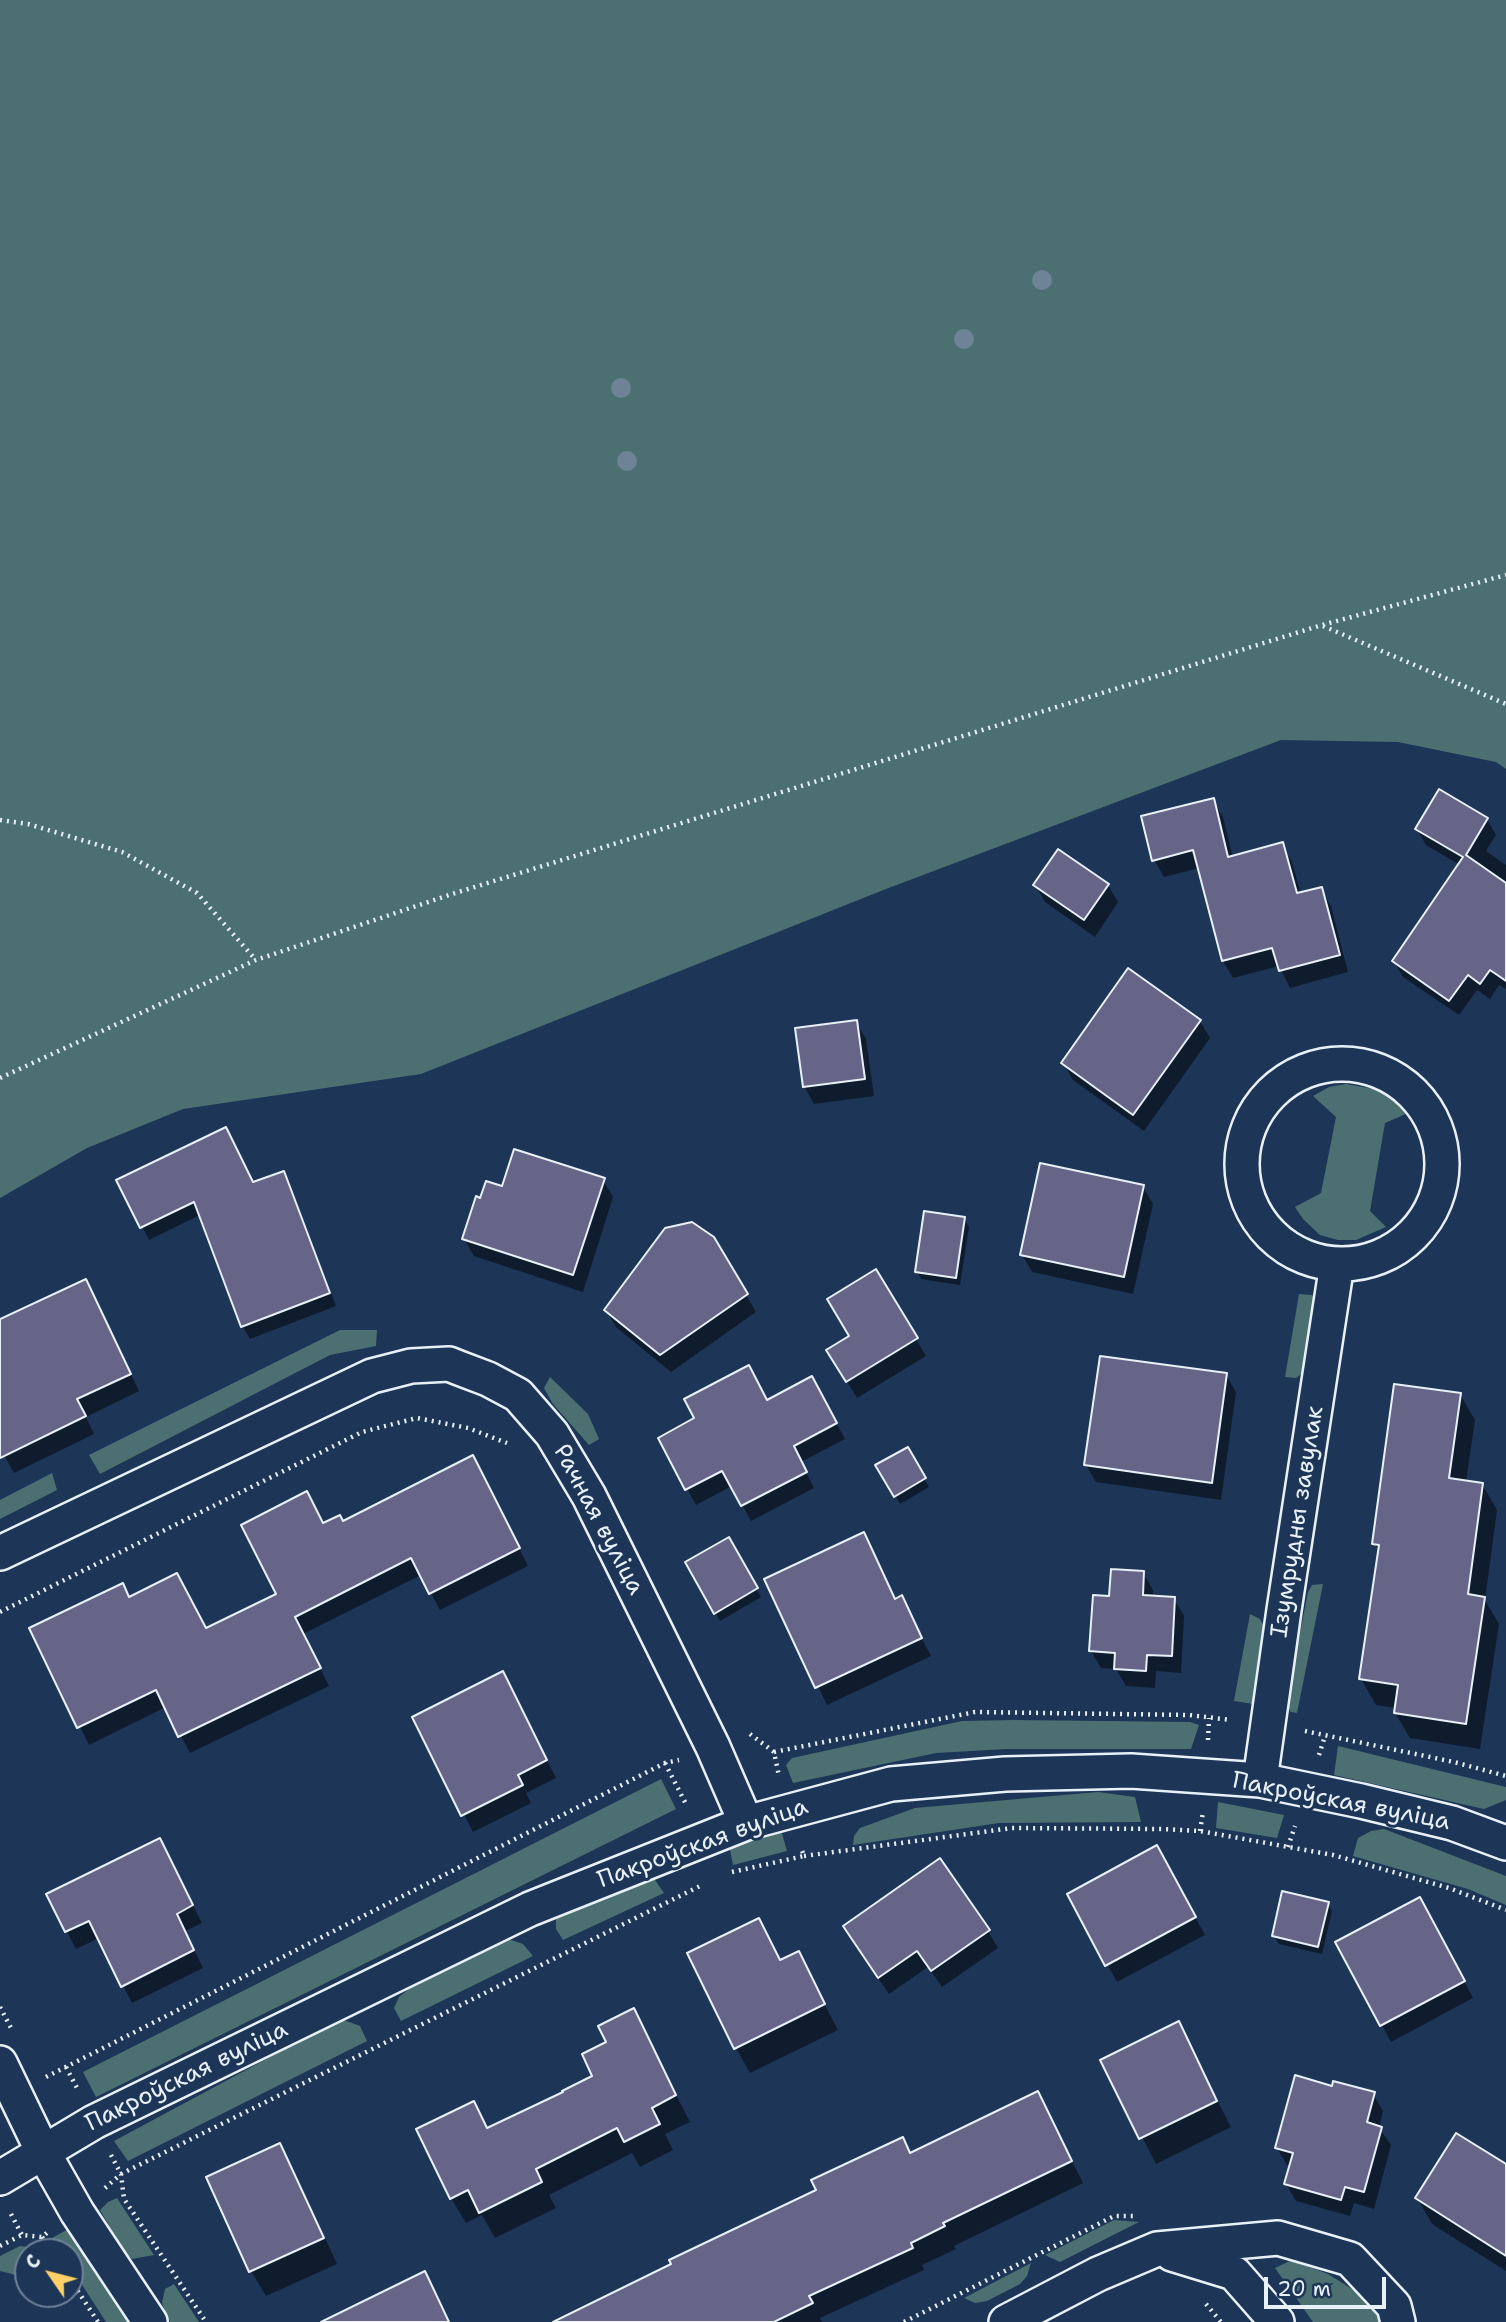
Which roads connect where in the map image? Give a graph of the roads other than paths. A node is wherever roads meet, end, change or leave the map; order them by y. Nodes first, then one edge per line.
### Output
1 (1337, 1264) junction
2 (0, 1553) edge
3 (1260, 1780) junction
4 (746, 1823) junction
5 (1506, 1843) edge
6 (0, 2063) edge
7 (43, 2152) junction
8 (0, 2178) edge
9 (1157, 2249) junction
10 (150, 2322) edge
11 (1006, 2322) edge
12 (1277, 2322) edge
13 (1398, 2322) edge

1 - 1 street
1 - 3 street, Ізумрудны завулак
2 - 4 street, Рачная вуліца
3 - 4 street, Пакроўская вуліца
3 - 5 street, Пакроўская вуліца
4 - 7 street, Пакроўская вуліца
6 - 7 street
7 - 8 street, Пакроўская вуліца
7 - 10 street
9 - 11 street
9 - 12 street
9 - 13 street

